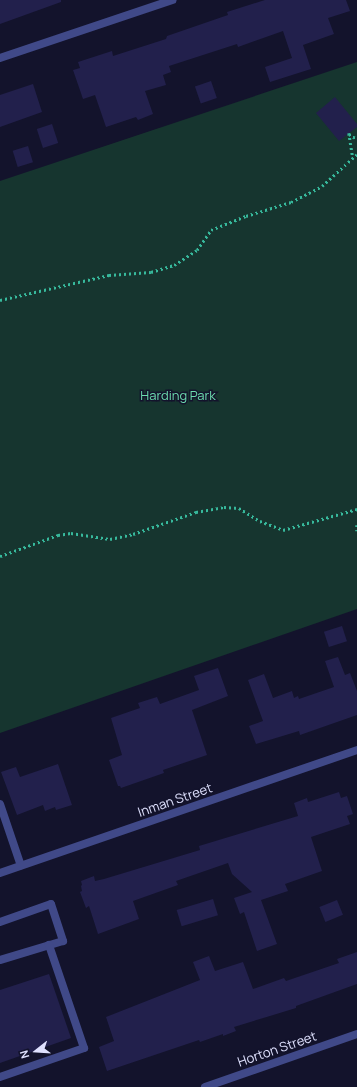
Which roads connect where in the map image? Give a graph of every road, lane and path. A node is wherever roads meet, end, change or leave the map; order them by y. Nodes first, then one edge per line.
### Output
1 (172, 0) edge
2 (0, 58) edge
3 (357, 139) edge
4 (357, 154) edge
5 (353, 157) junction
6 (0, 300) edge
7 (357, 510) edge
8 (357, 525) edge
9 (357, 531) edge
10 (0, 556) edge
11 (357, 750) edge
12 (0, 804) edge
13 (21, 866) junction
14 (0, 874) edge
15 (0, 922) edge
16 (50, 944) junction
17 (0, 960) edge
18 (357, 1034) edge
19 (0, 1077) edge
20 (205, 1087) edge

1 - 2 street
3 - 5 path
4 - 5 path
5 - 6 path
7 - 10 path
8 - 9 path
11 - 13 street, Inman Street
12 - 13 street
13 - 14 street, Inman Street
15 - 16 street
16 - 17 street
16 - 19 street
18 - 20 street, Horton Street

